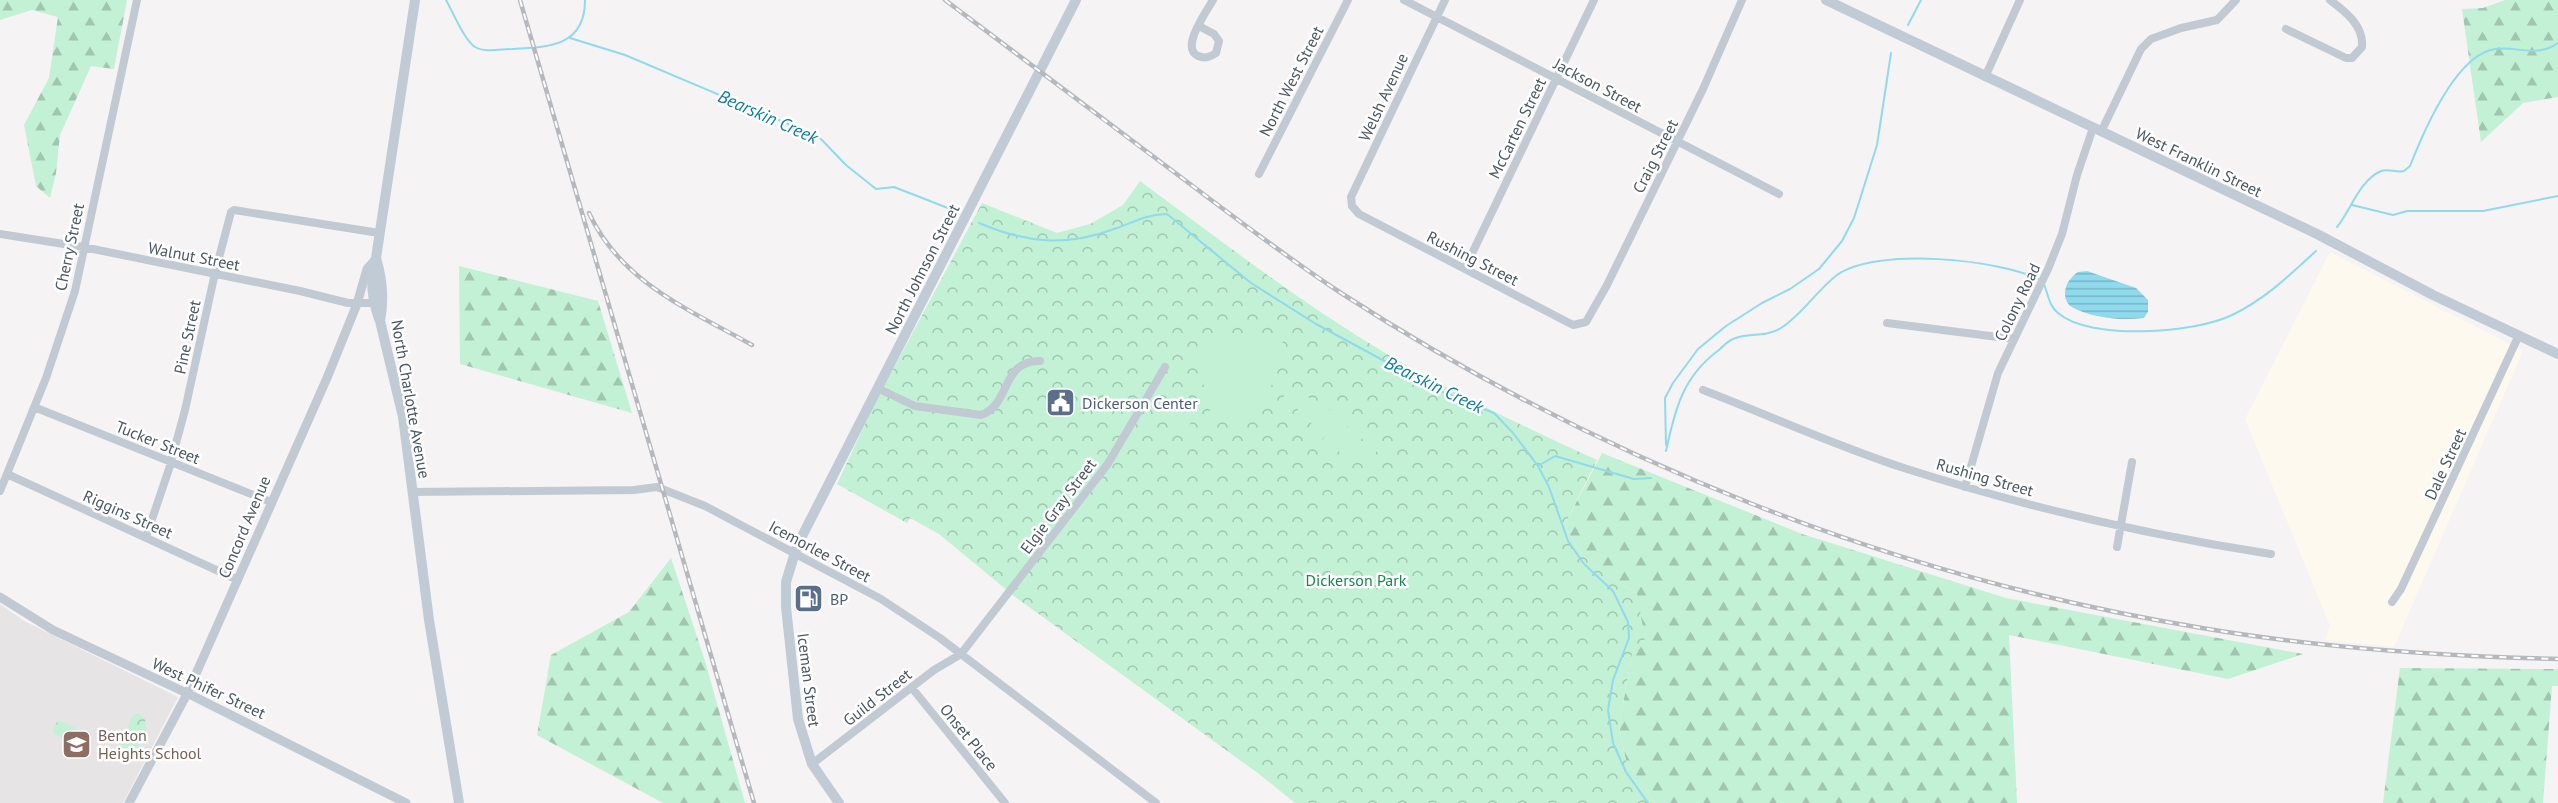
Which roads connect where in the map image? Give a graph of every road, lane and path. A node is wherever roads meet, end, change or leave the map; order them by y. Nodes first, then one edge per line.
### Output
1 (137, 0) edge
2 (415, 0) edge
3 (1076, 0) edge
4 (1213, 0) edge
5 (1348, 0) edge
6 (1404, 0) edge
7 (1445, 0) edge
8 (1594, 0) edge
9 (1742, 0) edge
10 (1826, 0) edge
11 (2020, 0) edge
12 (2236, 0) edge
13 (2330, 0) edge
14 (1437, 16) junction
15 (1199, 26) junction
16 (2286, 29) dead end
17 (1985, 76) junction
18 (1556, 79) junction
19 (2097, 130) junction
20 (1677, 143) junction
21 (1259, 174) dead end
22 (1779, 194) dead end
23 (1352, 206) joint
24 (379, 233) junction
25 (0, 234) edge
26 (83, 247) junction
27 (376, 258) junction
28 (1465, 268) junction
29 (215, 273) junction
30 (377, 303) junction
31 (357, 304) junction
32 (1586, 322) joint
33 (1887, 323) dead end
34 (2519, 335) junction
35 (2014, 339) junction
36 (2558, 354) edge
37 (1041, 361) dead end
38 (1165, 367) dead end
39 (878, 388) junction
40 (1703, 390) dead end
41 (34, 407) junction
42 (171, 462) junction
43 (2132, 462) dead end
44 (7, 474) junction
45 (1965, 487) junction
46 (0, 491) edge
47 (412, 492) junction
48 (271, 502) junction
49 (2120, 526) junction
50 (146, 537) junction
51 (2116, 547) dead end
52 (795, 552) junction
53 (2271, 554) dead end
54 (238, 580) junction
55 (0, 597) edge
56 (2392, 602) dead end
57 (961, 654) junction
58 (912, 688) junction
59 (187, 694) junction
60 (812, 764) junction
61 (129, 803) edge
62 (406, 803) edge
63 (459, 803) edge
64 (839, 803) edge
65 (1005, 803) edge
66 (1156, 803) edge

1 - 26 street, Cherry Street
2 - 24 main road
3 - 39 main road, North Johnson Street
4 - 15 street
5 - 21 street, North West Street
6 - 14 street, Jackson Street
7 - 14 street, Welsh Avenue
8 - 18 street, McCarten Street
9 - 20 street, Craig Street
10 - 17 main road, West Franklin Street
11 - 17 street
12 - 19 street, Colony Road
13 - 16 street
14 - 18 street, Jackson Street
14 - 23 street, Welsh Avenue
15 - 15 street
17 - 19 main road, West Franklin Street
18 - 20 street, Jackson Street
18 - 28 street, McCarten Street
19 - 34 main road, West Franklin Street
19 - 35 street, Colony Road
20 - 22 street, Jackson Street
20 - 32 street, Craig Street
23 - 28 street, Rushing Street
24 - 27 main road
24 - 29 street, Pine Street
25 - 26 street, Walnut Street
26 - 29 street, Walnut Street
26 - 41 street, Cherry Street
27 - 30 main road, North Charlotte Avenue
27 - 31 street, Concord Avenue
28 - 32 street, Rushing Street
29 - 31 street, Walnut Street
29 - 42 street, Pine Street
30 - 31 street, Walnut Street
30 - 47 main road, North Charlotte Avenue
31 - 48 street, Concord Avenue
33 - 35 street
34 - 36 main road, West Franklin Street
34 - 56 street, Dale Street
35 - 45 street, Colony Road
37 - 39 street
38 - 57 street, Elgie Gray Street
39 - 52 main road, North Johnson Street
40 - 45 street, Rushing Street
41 - 42 street, Tucker Street
41 - 44 street, Cherry Street
42 - 48 street, Tucker Street
42 - 50 street, Pine Street
43 - 49 street
44 - 46 street, Cherry Street
44 - 50 street, Riggins Street
45 - 49 street, Rushing Street
47 - 52 street, Icemorlee Street
47 - 63 main road, North Charlotte Avenue
48 - 54 street, Concord Avenue
49 - 51 street
49 - 53 street, Rushing Street
50 - 54 street, Riggins Street
52 - 57 street, Icemorlee Street
52 - 60 main road, Iceman Street
54 - 59 street, Concord Avenue
55 - 59 street, West Phifer Street
57 - 58 street, Guild Street
57 - 66 street, Icemorlee Street
58 - 60 street, Guild Street
58 - 65 street, Onset Place
59 - 61 street, Concord Avenue
59 - 62 street, West Phifer Street
60 - 64 main road, Iceman Street

